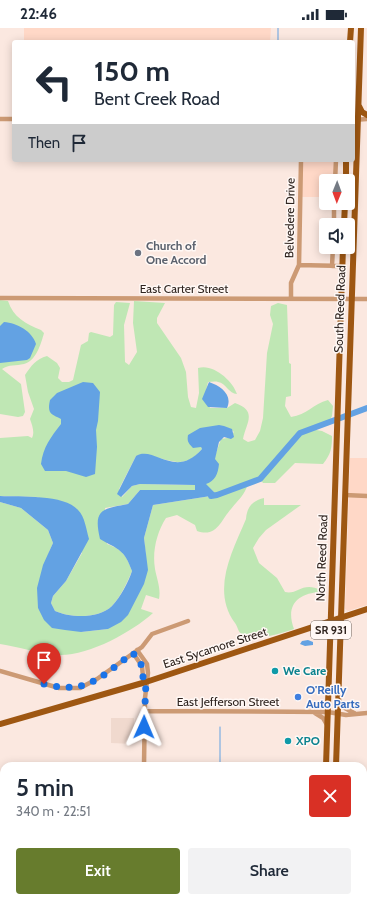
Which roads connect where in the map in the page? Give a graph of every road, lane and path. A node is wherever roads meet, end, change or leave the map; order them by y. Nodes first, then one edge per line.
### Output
1 (351, 28) edge
2 (361, 28) edge
3 (350, 40) edge
4 (358, 100) junction
5 (367, 115) edge
6 (0, 119) edge
7 (12, 119) edge
8 (367, 119) edge
9 (355, 120) edge
10 (301, 162) edge
11 (336, 162) edge
12 (346, 162) edge
13 (354, 162) edge
14 (335, 174) edge
15 (346, 174) edge
16 (333, 254) edge
17 (344, 254) edge
18 (299, 265) junction
19 (332, 266) junction
20 (343, 266) junction
21 (0, 298) edge
22 (291, 299) junction
23 (342, 299) junction
24 (352, 299) junction
25 (367, 299) edge
26 (335, 494) joint
27 (345, 495) junction
28 (367, 496) edge
29 (367, 609) edge
30 (340, 618) junction
31 (188, 621) dead end
32 (331, 621) junction
33 (135, 652) junction
34 (0, 671) edge
35 (146, 682) junction
36 (338, 698) junction
37 (145, 711) junction
38 (311, 712) junction
39 (328, 712) junction
40 (354, 713) junction
41 (367, 713) edge
42 (338, 715) junction
43 (0, 724) edge
44 (327, 725) junction
45 (144, 762) edge
46 (326, 762) edge
47 (336, 762) edge

1 - 3 main road
2 - 4 main road, South Reed Road / SR 931
4 - 5 main road
4 - 9 main road, South Reed Road / SR 931
6 - 7 street
8 - 9 street
10 - 18 street, Belvedere Drive
11 - 14 street
12 - 15 main road
13 - 24 main road, South Reed Road / SR 931
16 - 19 street
17 - 20 main road, South Reed Road / SR 931
18 - 19 street
18 - 22 street, Belvedere Drive
19 - 20 street
20 - 23 main road, South Reed Road / SR 931
21 - 22 street, East Carter Street
22 - 23 street, East Carter Street
23 - 24 street, East Carter Street
23 - 26 main road, South Reed Road / SR 931
24 - 25 street, East Carter Street
24 - 27 main road, South Reed Road / SR 931
26 - 32 main road, North Reed Road / SR 931
27 - 28 street
27 - 30 main road, North Reed Road / SR 931
29 - 30 main road, East Sycamore Street
30 - 32 main road, East Sycamore Street
30 - 36 main road, North Reed Road / SR 931
31 - 33 street
32 - 35 main road, East Sycamore Street
32 - 39 main road, North Reed Road / SR 931
33 - 34 street
33 - 35 street
35 - 37 street
35 - 43 main road, East Sycamore Street
36 - 40 street
36 - 42 main road, North Reed Road / SR 931
37 - 38 street, East Jefferson Street
37 - 45 street
38 - 39 street, East Jefferson Street
38 - 44 street
39 - 42 street, East Jefferson Street
39 - 44 main road, North Reed Road / SR 931
40 - 41 street, East Jefferson Street
40 - 42 street, East Jefferson Street
42 - 47 main road, North Reed Road / SR 931
44 - 46 main road, North Reed Road / SR 931

